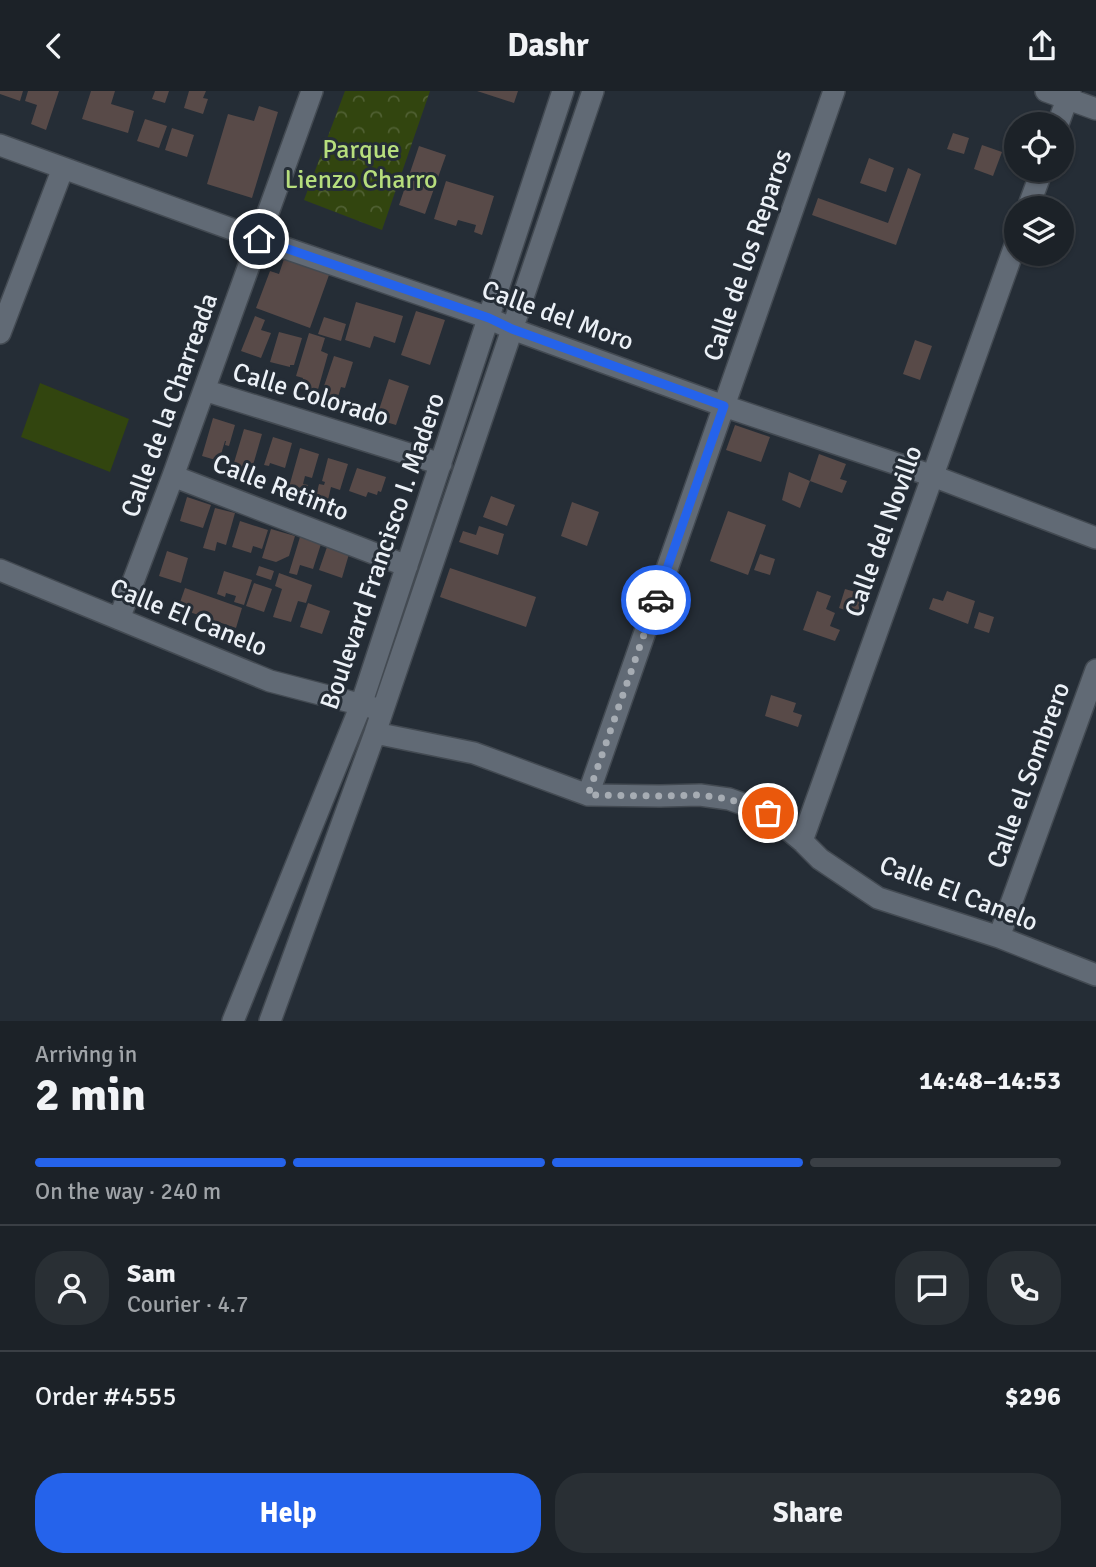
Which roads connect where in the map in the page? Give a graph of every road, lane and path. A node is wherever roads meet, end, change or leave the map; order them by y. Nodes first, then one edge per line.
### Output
1 (312, 91) edge
2 (563, 91) edge
3 (593, 91) edge
4 (834, 91) edge
5 (1046, 91) edge
6 (1068, 95) edge
7 (1096, 109) edge
8 (1062, 112) edge
9 (0, 145) edge
10 (63, 168) junction
11 (259, 239) junction
12 (1008, 266) edge
13 (489, 318) junction
14 (512, 329) junction
15 (0, 333) edge
16 (204, 390) junction
17 (724, 406) junction
18 (441, 464) junction
19 (173, 476) junction
20 (933, 476) junction
21 (1096, 538) edge
22 (407, 566) junction
23 (0, 570) edge
24 (119, 618) junction
25 (1096, 670) edge
26 (361, 705) junction
27 (383, 710) junction
28 (375, 733) junction
29 (588, 795) junction
30 (802, 841) junction
31 (999, 937) junction
32 (1096, 975) edge
33 (233, 1021) edge
34 (270, 1021) edge

1 - 11 street, Calle de la Charreada
2 - 13 street, Boulevard Francisco I. Madero
3 - 14 street, Boulevard Francisco I. Madero
4 - 17 street, Calle de los Reparos
5 - 6 street
6 - 7 street
6 - 8 street
9 - 10 street, Calle del Moro
10 - 11 street, Calle del Moro
10 - 15 street
11 - 13 street, Calle del Moro
11 - 16 street, Calle de la Charreada
12 - 20 street, Calle del Novillo
13 - 14 street, Calle del Moro
13 - 18 street, Boulevard Francisco I. Madero
14 - 17 street, Calle del Moro
14 - 27 street, Boulevard Francisco I. Madero
16 - 18 street, Calle Colorado
16 - 19 street, Calle de la Charreada
17 - 20 street, Calle del Moro
17 - 29 street, Calle de los Reparos
18 - 22 street, Boulevard Francisco I. Madero
19 - 22 street, Calle Retinto
19 - 24 street, Calle de la Charreada
20 - 21 street, Calle del Moro
20 - 30 street, Calle del Novillo
22 - 26 street, Boulevard Francisco I. Madero
23 - 24 street, Calle El Canelo
24 - 26 street, Calle El Canelo
25 - 31 street, Calle el Sombrero
26 - 27 street, Calle El Canelo
26 - 33 street, Boulevard Francisco I. Madero
27 - 28 street, Boulevard Francisco I. Madero
28 - 29 street, Calle El Canelo
28 - 34 street, Boulevard Francisco I. Madero
29 - 30 street, Calle El Canelo
30 - 31 street, Calle El Canelo
31 - 32 street, Calle El Canelo

